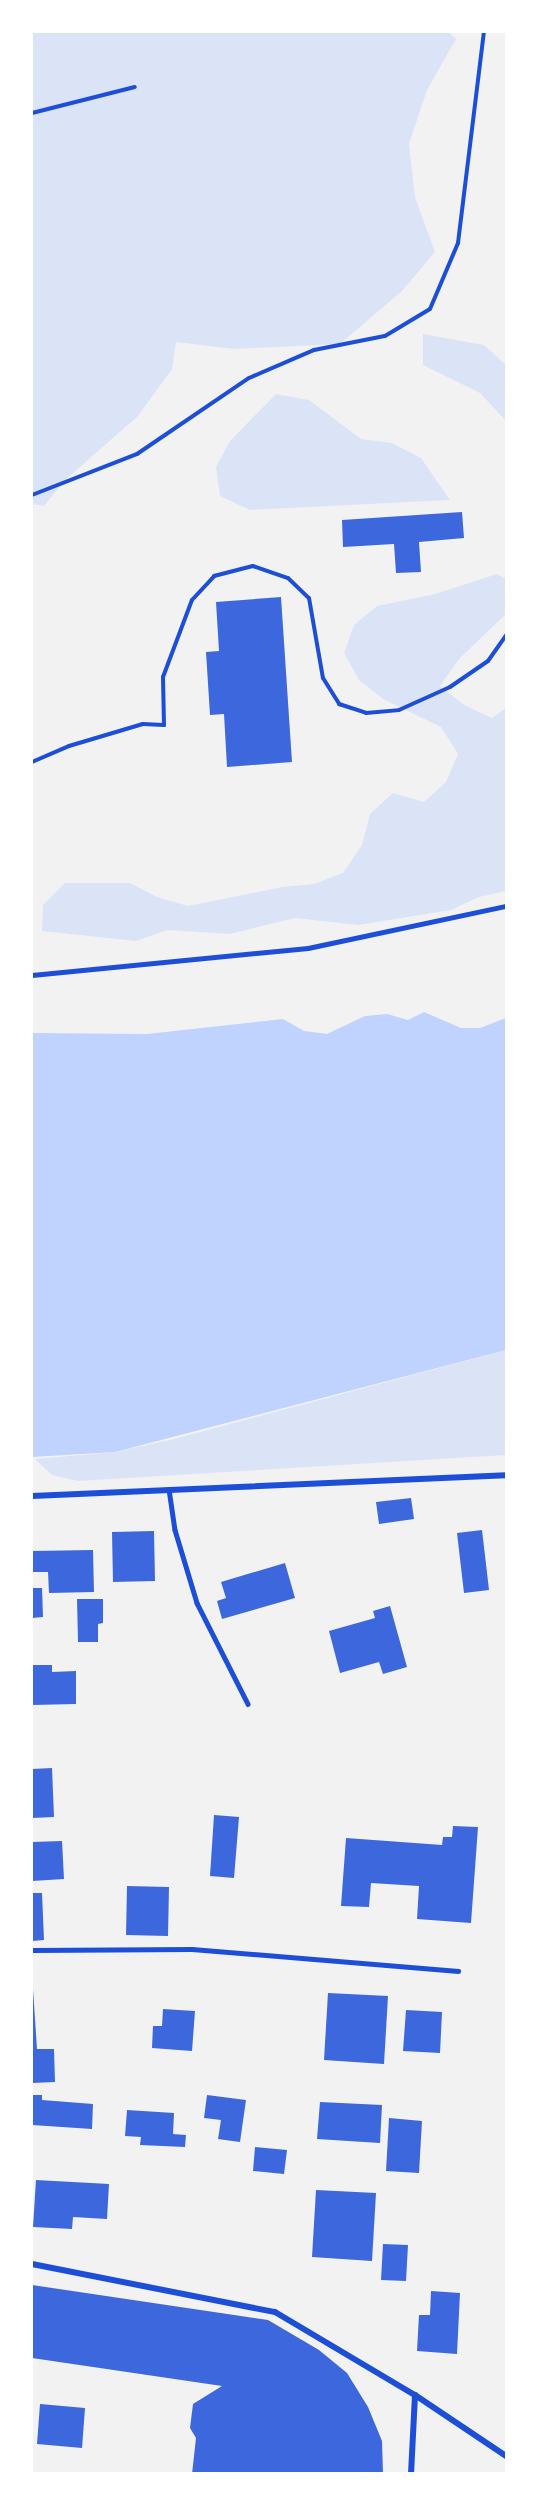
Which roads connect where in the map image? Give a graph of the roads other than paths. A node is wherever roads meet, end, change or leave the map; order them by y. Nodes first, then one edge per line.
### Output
1 (507, 906) edge
2 (32, 975) edge
3 (507, 1475) edge
4 (169, 1489) junction
5 (32, 1496) edge
6 (248, 1704) dead end
7 (32, 1950) edge
8 (458, 1971) dead end
9 (32, 2264) edge
10 (415, 2395) junction
11 (507, 2456) edge
12 (411, 2474) edge

1 - 2 lane
3 - 4 street
4 - 5 street
4 - 6 lane
7 - 8 lane
9 - 10 street
10 - 11 street
10 - 12 street

